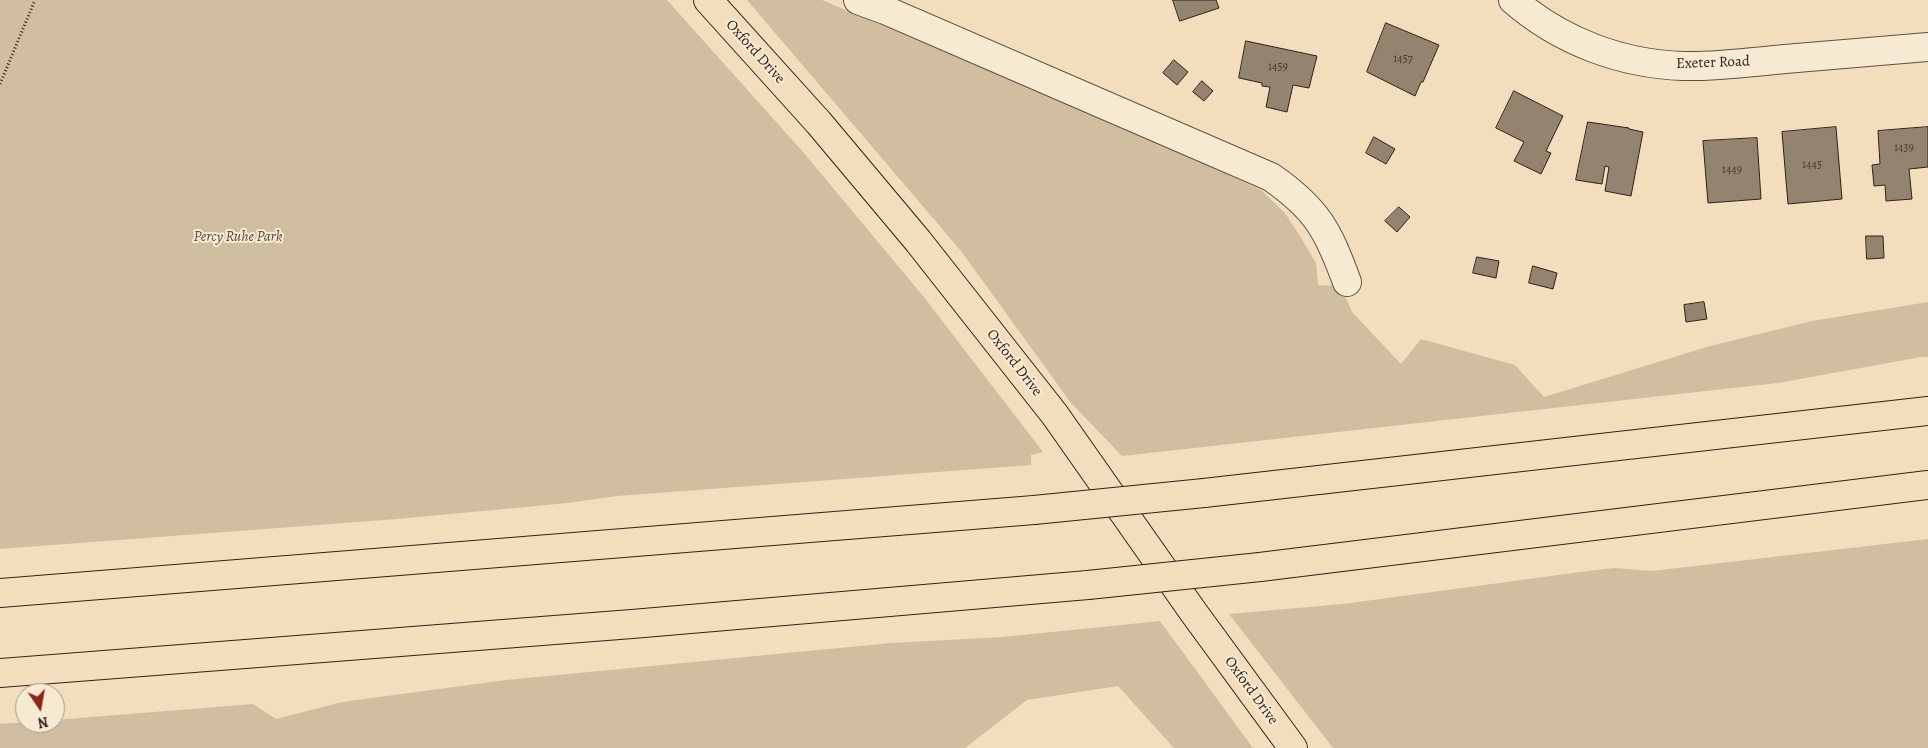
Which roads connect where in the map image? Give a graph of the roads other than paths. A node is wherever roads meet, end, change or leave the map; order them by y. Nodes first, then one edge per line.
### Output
1 (708, 0) edge
2 (858, 0) edge
3 (1513, 0) edge
4 (1928, 47) edge
5 (1347, 282) dead end
6 (1928, 411) edge
7 (1928, 485) edge
8 (0, 593) edge
9 (0, 673) edge
10 (1293, 748) edge

1 - 10 main road, Oxford Drive
2 - 5 street
3 - 4 street, Exeter Road
6 - 8 main road, bridge
7 - 9 main road, bridge

